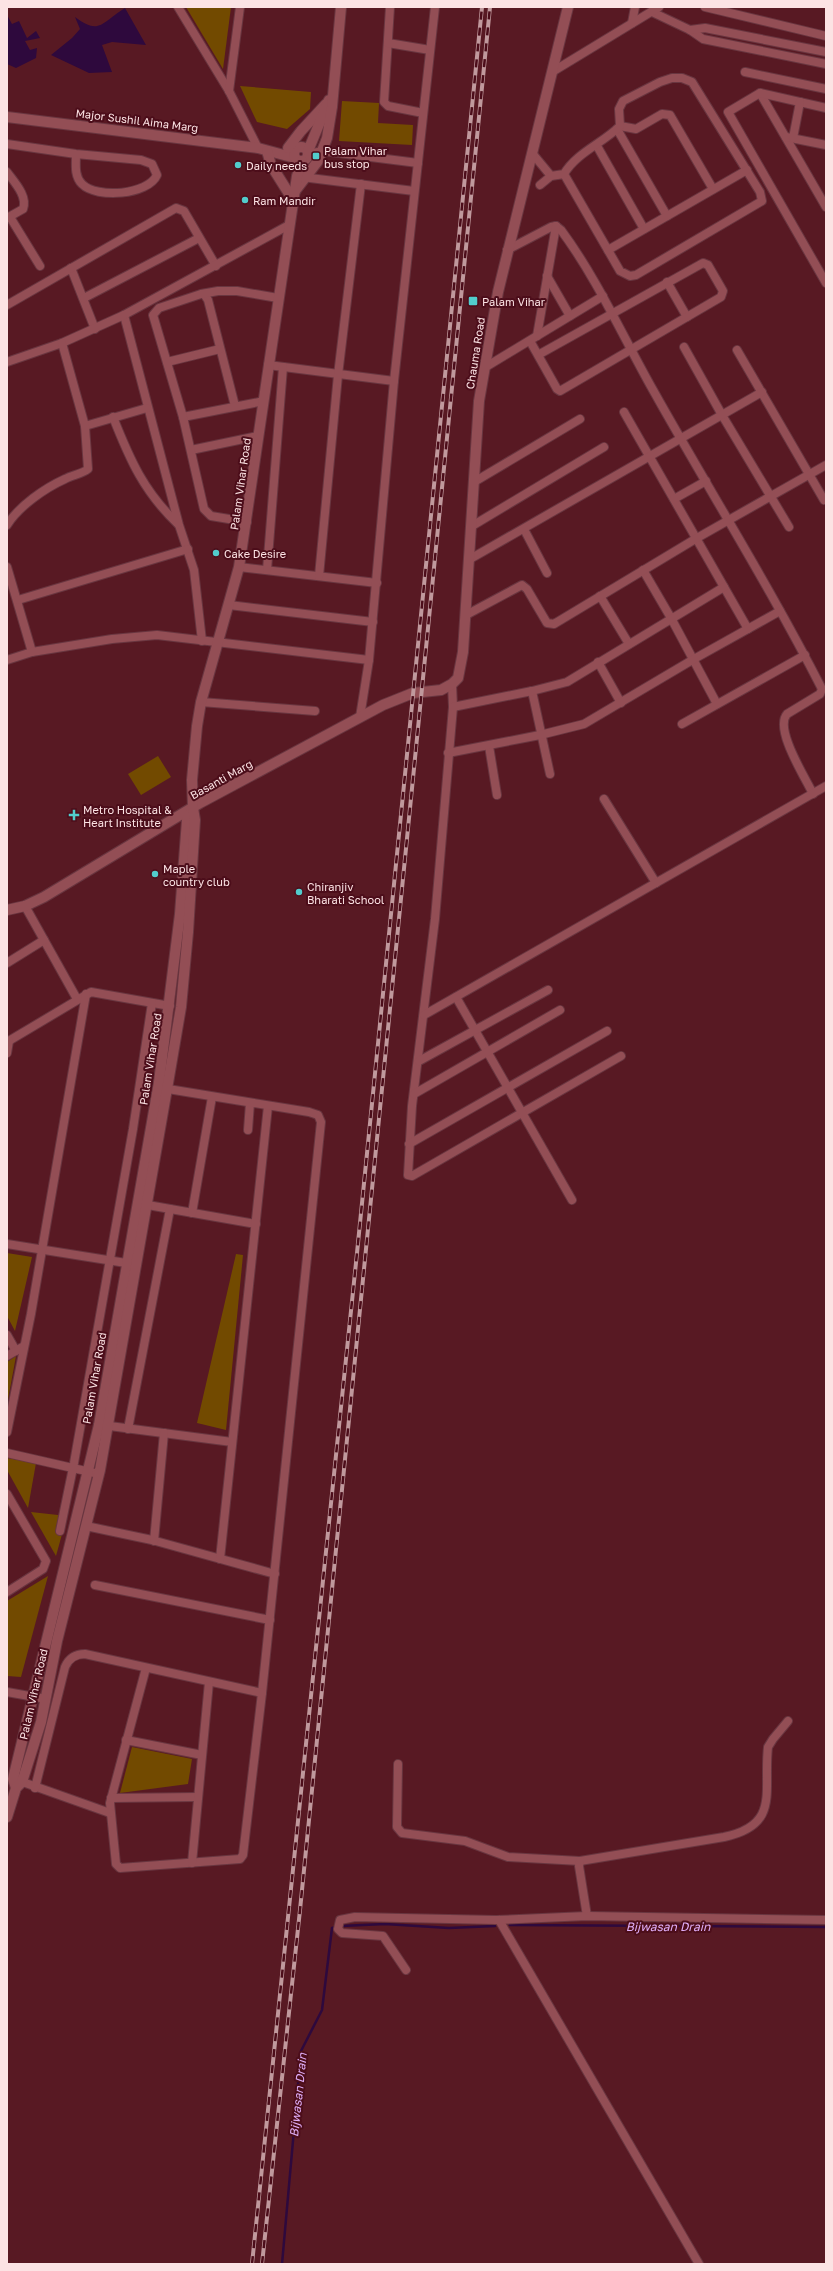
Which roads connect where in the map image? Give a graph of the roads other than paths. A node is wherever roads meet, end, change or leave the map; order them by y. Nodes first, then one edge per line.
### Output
1 (178, 7) edge
2 (240, 7) edge
3 (341, 7) edge
4 (390, 7) edge
5 (435, 7) edge
6 (568, 7) edge
7 (636, 7) edge
8 (659, 7) edge
9 (705, 7) edge
10 (652, 12) junction
11 (632, 22) junction
12 (690, 30) junction
13 (826, 36) edge
14 (388, 43) junction
15 (430, 50) junction
16 (826, 52) edge
17 (826, 64) edge
18 (552, 72) junction
19 (745, 72) dead end
20 (826, 89) edge
21 (229, 91) junction
22 (760, 93) junction
23 (331, 97) junction
24 (800, 102) junction
25 (826, 108) edge
26 (423, 113) junction
27 (7, 117) edge
28 (618, 128) junction
29 (789, 137) junction
30 (7, 144) edge
31 (826, 145) edge
32 (597, 146) junction
33 (263, 149) junction
34 (323, 150) junction
35 (532, 153) junction
36 (76, 154) junction
37 (300, 154) junction
38 (418, 163) junction
39 (747, 170) junction
40 (7, 172) edge
41 (564, 174) junction
42 (551, 176) junction
43 (302, 177) junction
44 (361, 184) junction
45 (540, 185) dead end
46 (714, 189) junction
47 (414, 191) junction
48 (294, 195) junction
49 (826, 206) edge
50 (667, 216) junction
51 (9, 217) edge
52 (289, 225) junction
53 (556, 226) junction
54 (644, 229) junction
55 (199, 238) junction
56 (507, 250) junction
57 (608, 250) junction
58 (40, 266) dead end
59 (216, 266) junction
60 (72, 268) junction
61 (547, 276) junction
62 (667, 282) junction
63 (826, 283) edge
64 (204, 294) junction
65 (603, 296) junction
66 (84, 298) junction
67 (278, 298) junction
68 (7, 305) edge
69 (612, 312) junction
70 (124, 315) junction
71 (570, 316) junction
72 (687, 317) junction
73 (95, 329) junction
74 (538, 336) junction
75 (530, 341) junction
76 (62, 343) junction
77 (684, 347) dead end
78 (220, 349) junction
79 (632, 349) junction
80 (737, 350) dead end
81 (538, 355) junction
82 (7, 362) edge
83 (167, 362) junction
84 (268, 365) junction
85 (283, 367) junction
86 (484, 368) junction
87 (338, 375) junction
88 (394, 381) junction
89 (762, 392) junction
90 (264, 401) junction
91 (235, 406) junction
92 (148, 408) junction
93 (624, 412) dead end
94 (722, 415) junction
95 (113, 417) junction
96 (183, 417) junction
97 (580, 419) dead end
98 (85, 426) junction
99 (258, 436) junction
100 (680, 437) junction
101 (604, 447) dead end
102 (191, 450) junction
103 (649, 455) junction
104 (826, 465) edge
105 (808, 474) junction
106 (706, 481) junction
107 (474, 482) junction
108 (770, 496) junction
109 (674, 499) junction
110 (824, 500) dead end
111 (730, 520) junction
112 (247, 522) junction
113 (7, 525) edge
114 (179, 525) junction
115 (472, 526) junction
116 (789, 527) dead end
117 (529, 529) junction
118 (516, 538) dead end
119 (697, 538) junction
120 (188, 549) junction
121 (470, 559) junction
122 (7, 567) edge
123 (239, 567) junction
124 (267, 570) junction
125 (643, 570) junction
126 (547, 573) dead end
127 (319, 576) junction
128 (377, 583) junction
129 (724, 587) junction
130 (600, 596) junction
131 (18, 600) junction
132 (229, 605) junction
133 (780, 611) junction
134 (466, 615) junction
135 (671, 618) junction
136 (373, 622) junction
137 (748, 629) junction
138 (202, 641) junction
139 (217, 643) junction
140 (629, 644) junction
141 (32, 652) junction
142 (805, 655) junction
143 (694, 659) junction
144 (7, 660) edge
145 (369, 660) junction
146 (598, 662) junction
147 (452, 684) junction
148 (532, 691) junction
149 (201, 702) junction
150 (621, 703) junction
151 (717, 704) junction
152 (453, 707) junction
153 (315, 711) dead end
154 (360, 717) junction
155 (682, 724) dead end
156 (540, 736) junction
157 (488, 746) junction
158 (448, 753) junction
159 (550, 774) dead end
160 (826, 786) edge
161 (813, 794) junction
162 (497, 796) dead end
163 (604, 799) dead end
164 (193, 808) junction
165 (656, 884) junction
166 (25, 906) junction
167 (7, 910) edge
168 (44, 940) junction
169 (7, 963) edge
170 (548, 990) dead end
171 (86, 994) junction
172 (456, 996) junction
173 (77, 999) junction
174 (152, 1003) junction
175 (170, 1006) junction
176 (560, 1010) dead end
177 (424, 1015) junction
178 (476, 1031) junction
179 (606, 1031) dead end
180 (8, 1042) edge
181 (7, 1053) edge
182 (488, 1053) junction
183 (621, 1056) dead end
184 (419, 1061) junction
185 (163, 1088) junction
186 (508, 1088) junction
187 (414, 1094) junction
188 (212, 1097) junction
189 (250, 1103) junction
190 (268, 1106) junction
191 (522, 1114) junction
192 (248, 1130) dead end
193 (409, 1144) junction
194 (572, 1200) dead end
195 (141, 1204) junction
196 (170, 1209) junction
197 (192, 1213) junction
198 (256, 1224) junction
199 (7, 1244) edge
200 (42, 1249) junction
201 (108, 1261) junction
202 (126, 1263) junction
203 (7, 1335) edge
204 (24, 1346) junction
205 (16, 1351) junction
206 (7, 1356) edge
207 (103, 1425) junction
208 (128, 1429) junction
209 (7, 1432) edge
210 (164, 1433) junction
211 (232, 1442) junction
212 (7, 1453) edge
213 (74, 1467) junction
214 (89, 1471) junction
215 (99, 1474) junction
216 (7, 1494) edge
217 (86, 1526) junction
218 (60, 1531) dead end
219 (154, 1541) junction
220 (220, 1559) junction
221 (274, 1574) junction
222 (95, 1585) dead end
223 (7, 1592) edge
224 (270, 1620) junction
225 (146, 1668) junction
226 (209, 1682) junction
227 (7, 1692) edge
228 (262, 1693) junction
229 (33, 1697) junction
230 (46, 1699) junction
231 (788, 1721) dead end
232 (126, 1740) junction
233 (202, 1755) junction
234 (398, 1764) dead end
235 (17, 1783) junction
236 (35, 1788) junction
237 (198, 1797) junction
238 (111, 1798) junction
239 (110, 1813) junction
240 (7, 1817) edge
241 (580, 1861) junction
242 (192, 1863) junction
243 (587, 1916) junction
244 (499, 1920) junction
245 (826, 1920) edge
246 (406, 1970) dead end
247 (700, 2264) edge

1 - 21 street
2 - 21 street
3 - 23 street
4 - 14 street
5 - 15 street
6 - 18 street, Chauma Road
7 - 11 street
8 - 10 street
9 - 13 street
10 - 11 street
10 - 12 street
11 - 18 street
12 - 16 street
12 - 17 street
14 - 15 street
14 - 26 street
15 - 26 street
18 - 35 street, Chauma Road
19 - 20 street
21 - 33 street
22 - 24 street
22 - 29 street
22 - 63 street
23 - 34 street
23 - 37 street
23 - 37 street
24 - 25 street
24 - 29 street
26 - 38 street
27 - 33 street, Major Sushil Aima Marg
28 - 32 street
28 - 39 street
28 - 46 street
28 - 50 street
29 - 31 street
29 - 49 street
30 - 36 street
32 - 41 street
32 - 54 street
33 - 37 street, Major Sushil Aima Marg
33 - 48 street
34 - 37 street
34 - 38 street
34 - 43 street
35 - 42 street
35 - 56 street, Chauma Road
36 - 36 street
37 - 43 street, Palam Vihar Road
38 - 47 street
39 - 46 street
39 - 57 street
40 - 51 street
41 - 42 street
41 - 57 street
42 - 45 street
43 - 44 street
43 - 48 street, Palam Vihar Road
44 - 47 street
44 - 87 street
46 - 50 street
47 - 88 street
48 - 52 street, Palam Vihar Road
50 - 54 street
51 - 58 street
52 - 59 street
52 - 67 street, Palam Vihar Road
53 - 56 street
53 - 61 street
53 - 65 street
54 - 57 street
55 - 59 street
55 - 60 street
55 - 66 street
56 - 86 street, Chauma Road
59 - 70 street
60 - 66 street
60 - 68 street
61 - 71 street
61 - 74 street
62 - 69 street
62 - 72 street
62 - 72 street
64 - 67 street
64 - 78 street
64 - 83 street
65 - 69 street
65 - 71 street
66 - 73 street
67 - 84 street, Palam Vihar Road
69 - 79 street
69 - 81 street
70 - 73 street
70 - 92 street
71 - 74 street
72 - 79 street
73 - 76 street
74 - 75 street
75 - 81 street
75 - 86 street
76 - 82 street
76 - 98 street
77 - 94 street
78 - 83 street
78 - 91 street
79 - 81 street
79 - 100 street
80 - 89 street
83 - 96 street
84 - 85 street
84 - 90 street, Palam Vihar Road
85 - 87 street
85 - 124 street
86 - 107 street, Chauma Road
87 - 88 street
87 - 127 street
88 - 128 street
89 - 94 street
89 - 105 street
90 - 91 street
90 - 99 street, Palam Vihar Road
91 - 96 street
92 - 95 street
92 - 114 street
93 - 103 street
94 - 100 street
94 - 108 street
95 - 98 street
95 - 114 street
96 - 102 street
97 - 107 street
98 - 113 street
99 - 102 street
99 - 112 street, Palam Vihar Road
100 - 103 street
100 - 106 street
101 - 115 street
102 - 112 street
103 - 109 street
103 - 117 street
104 - 105 street
105 - 108 street
105 - 110 street
106 - 109 street
106 - 111 street
107 - 115 street, Chauma Road
108 - 111 street
108 - 116 street
109 - 119 street
111 - 119 street
111 - 133 street
112 - 123 street, Palam Vihar Road
114 - 120 street
115 - 121 street, Chauma Road
117 - 118 street
117 - 121 street
117 - 126 street
119 - 125 street
119 - 129 street
120 - 131 street
120 - 138 street
121 - 134 street, Chauma Road
122 - 131 street
123 - 124 street
123 - 132 street, Palam Vihar Road
124 - 127 street
125 - 130 street
125 - 135 street
127 - 128 street
128 - 136 street
129 - 135 street
129 - 137 street
130 - 134 street
130 - 140 street
131 - 141 street
132 - 136 street
132 - 139 street, Palam Vihar Road
133 - 137 street
133 - 142 street
134 - 147 street, Chauma Road
135 - 140 street
135 - 143 street
136 - 145 street
137 - 143 street
138 - 139 street
138 - 141 street
139 - 145 street
139 - 149 street, Palam Vihar Road
140 - 146 street
141 - 144 street
142 - 151 street
142 - 161 street
143 - 150 street
143 - 151 street
145 - 154 street
146 - 148 street
146 - 150 street
147 - 152 street
147 - 154 street, Basanti Marg
148 - 152 street
148 - 156 street
149 - 153 street
149 - 164 street, Palam Vihar Road
150 - 156 street
151 - 155 street
152 - 158 street
154 - 164 street, Basanti Marg
156 - 157 street
156 - 159 street
157 - 158 street
157 - 162 street
158 - 177 street
160 - 161 street
161 - 165 street
163 - 165 street
164 - 166 street, Basanti Marg
164 - 175 street, Palam Vihar Road
164 - 185 street, Palam Vihar Road
165 - 172 street
166 - 167 street, Basanti Marg
166 - 168 street
168 - 169 street
168 - 173 street
170 - 178 street
171 - 173 street
171 - 174 street
171 - 200 street
172 - 177 street
172 - 178 street
173 - 180 street
174 - 175 street
174 - 201 street
175 - 185 street, Palam Vihar Road
176 - 182 street
177 - 184 street
178 - 182 street
178 - 184 street
179 - 186 street
180 - 181 street
182 - 186 street
182 - 187 street
183 - 191 street
184 - 187 street
185 - 188 street
185 - 195 street, Palam Vihar Road
186 - 191 street
186 - 193 street
187 - 193 street
188 - 189 street
188 - 197 street
189 - 190 street
189 - 192 street
190 - 198 street
190 - 221 street
191 - 193 street
191 - 194 street
195 - 196 street
195 - 202 street, Palam Vihar Road
195 - 207 street, Palam Vihar Road
196 - 197 street
196 - 208 street
197 - 198 street
198 - 211 street
199 - 200 street
200 - 201 street
200 - 204 street
201 - 202 street
201 - 213 street
202 - 207 street, Palam Vihar Road
203 - 205 street
204 - 205 street
204 - 209 street
205 - 206 street
207 - 208 street
207 - 214 street, Palam Vihar Road
207 - 215 street, Palam Vihar Road
208 - 210 street
210 - 211 street
210 - 219 street
211 - 220 street
212 - 213 street
213 - 214 street
213 - 218 street
214 - 215 street
214 - 229 street, Palam Vihar Road
215 - 217 street, Palam Vihar Road
216 - 223 street
217 - 219 street
217 - 230 street, Palam Vihar Road
219 - 220 street
220 - 221 street
221 - 224 street
222 - 224 street
224 - 228 street
225 - 226 street
225 - 232 street
225 - 236 street
226 - 228 street
226 - 233 street
227 - 229 street
228 - 242 street
229 - 230 street
229 - 235 street, Palam Vihar Road
230 - 235 street, Palam Vihar Road
231 - 241 street
232 - 233 street
232 - 238 street
233 - 237 street
234 - 241 street
235 - 236 street
235 - 240 street
236 - 239 street
237 - 238 street
237 - 242 street
238 - 239 street
239 - 242 street
241 - 243 street
243 - 244 street
243 - 245 street
244 - 246 street
244 - 247 street

